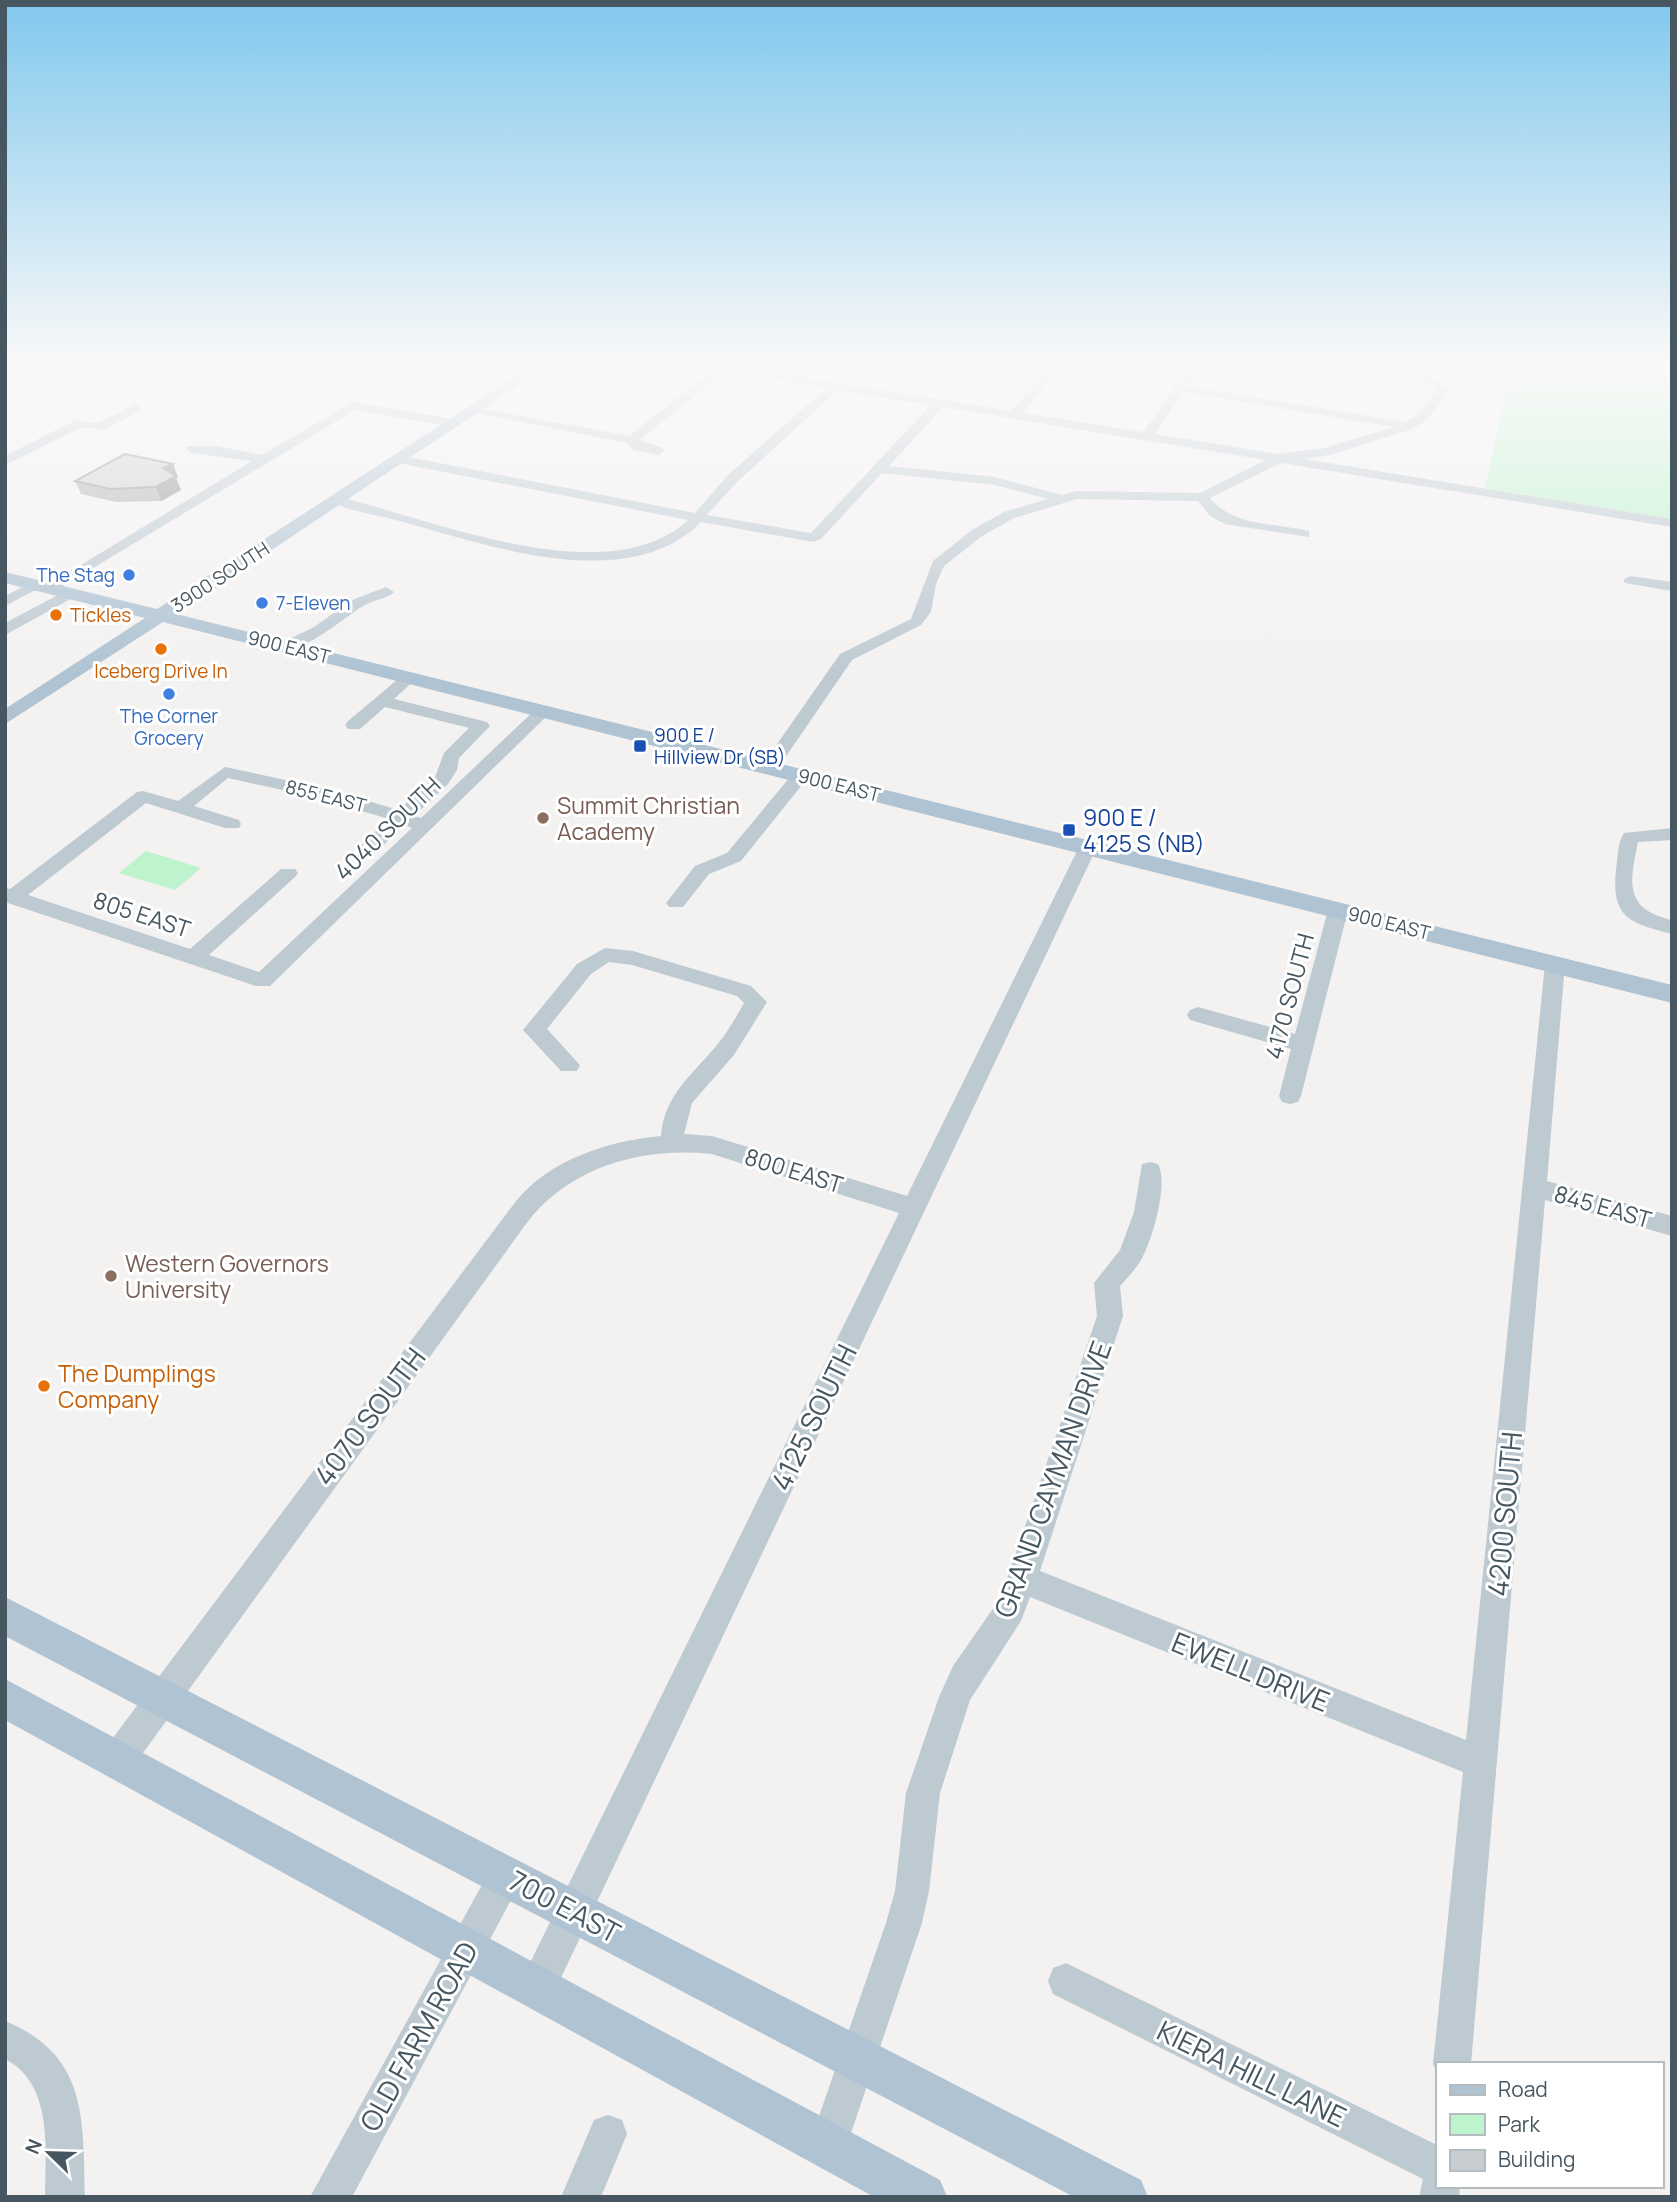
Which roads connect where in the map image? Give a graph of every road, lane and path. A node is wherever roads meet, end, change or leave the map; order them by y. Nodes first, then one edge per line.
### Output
1 (244, 469) edge
2 (383, 469) edge
3 (447, 469) edge
4 (743, 469) edge
5 (877, 469) edge
6 (884, 469) edge
7 (1258, 469) edge
8 (1345, 469) edge
9 (1202, 497) junction
10 (1058, 498) junction
11 (336, 500) junction
12 (696, 518) junction
13 (1672, 523) edge
14 (1304, 534) dead end
15 (5, 577) edge
16 (1630, 580) dead end
17 (43, 586) junction
18 (1672, 587) edge
19 (386, 592) dead end
20 (71, 593) junction
21 (5, 602) edge
22 (162, 615) junction
23 (5, 630) edge
24 (283, 646) junction
25 (411, 677) junction
26 (383, 701) junction
27 (544, 711) junction
28 (5, 718) edge
29 (354, 725) dead end
30 (770, 768) junction
31 (225, 772) joint
32 (801, 775) junction
33 (180, 808) junction
34 (400, 819) junction
35 (232, 824) dead end
36 (424, 826) junction
37 (1672, 834) edge
38 (370, 847) dead end
39 (1088, 847) junction
40 (288, 873) dead end
41 (9, 896) edge
42 (676, 903) dead end
43 (1338, 910) junction
44 (1672, 928) edge
45 (194, 957) junction
46 (1555, 964) junction
47 (263, 981) joint
48 (1672, 994) edge
49 (1198, 1015) dead end
50 (1303, 1044) junction
51 (569, 1065) dead end
52 (1290, 1096) dead end
53 (672, 1141) junction
54 (1150, 1171) dead end
55 (1534, 1187) junction
56 (914, 1208) junction
57 (1672, 1226) edge
58 (1022, 1579) junction
59 (5, 1616) edge
60 (163, 1697) junction
61 (5, 1698) edge
62 (118, 1759) junction
63 (1480, 1762) junction
64 (506, 1875) junction
65 (574, 1910) junction
66 (466, 1949) junction
67 (1066, 1981) dead end
68 (537, 1988) junction
69 (5, 2039) edge
70 (858, 2058) junction
71 (1452, 2062) edge
72 (608, 2134) dead end
73 (828, 2145) junction
74 (1436, 2165) edge
75 (65, 2197) edge
76 (330, 2197) edge
77 (580, 2197) edge
78 (923, 2197) edge
79 (1124, 2197) edge

1 - 17 street
2 - 11 main road, 3900 SOUTH
3 - 12 street
4 - 12 street
5 - 12 street
6 - 10 street
7 - 9 street
8 - 13 street
9 - 10 street
9 - 14 street
10 - 30 street
11 - 12 street
11 - 22 main road, 3900 SOUTH
15 - 17 main road, 900 EAST
16 - 18 street
17 - 20 main road, 900 EAST
17 - 21 street
19 - 24 street
20 - 22 main road, 900 EAST
20 - 23 street
22 - 24 main road, 900 EAST
22 - 28 main road, 3900 SOUTH
24 - 25 main road, 900 EAST
25 - 26 street
25 - 27 main road, 900 EAST
26 - 29 street
26 - 34 street
27 - 30 main road, 900 EAST
27 - 36 street, 4040 SOUTH
30 - 32 main road, 900 EAST
31 - 33 street
31 - 34 street, 855 EAST
32 - 39 main road, 900 EAST
32 - 42 street
33 - 35 street
33 - 41 street
34 - 36 street, 855 EAST
34 - 38 street
36 - 47 street, 4040 SOUTH
37 - 44 street
39 - 43 main road, 900 EAST
39 - 56 street, 4125 SOUTH
40 - 45 street
41 - 45 street, 805 EAST
43 - 46 main road, 900 EAST
43 - 50 street, 4170 SOUTH
45 - 47 street, 805 EAST
46 - 48 main road, 900 EAST
46 - 55 street, 4200 SOUTH
49 - 50 street
50 - 52 street, 4170 SOUTH
51 - 53 street
53 - 56 street, 800 EAST
53 - 60 street, 4070 SOUTH
54 - 58 street, GRAND CAYMAN DRIVE
55 - 57 street, 845 EAST
55 - 63 street, 4200 SOUTH
56 - 65 street, 4125 SOUTH
58 - 63 street, EWELL DRIVE
58 - 70 street, GRAND CAYMAN DRIVE
59 - 60 main road, 700 EAST
60 - 62 street, 4070 SOUTH
60 - 64 main road, 700 EAST
61 - 62 main road
62 - 66 main road
63 - 71 street, 4200 SOUTH
64 - 65 main road, 700 EAST
64 - 66 street, OLD FARM ROAD
65 - 68 street, 4125 SOUTH
65 - 70 main road, 700 EAST
66 - 68 main road
66 - 76 street, OLD FARM ROAD
67 - 74 street, KIERA HILL LANE
68 - 73 main road
69 - 75 street
70 - 73 street, GRAND CAYMAN DRIVE
70 - 79 main road, 700 EAST
72 - 77 street
73 - 78 main road

